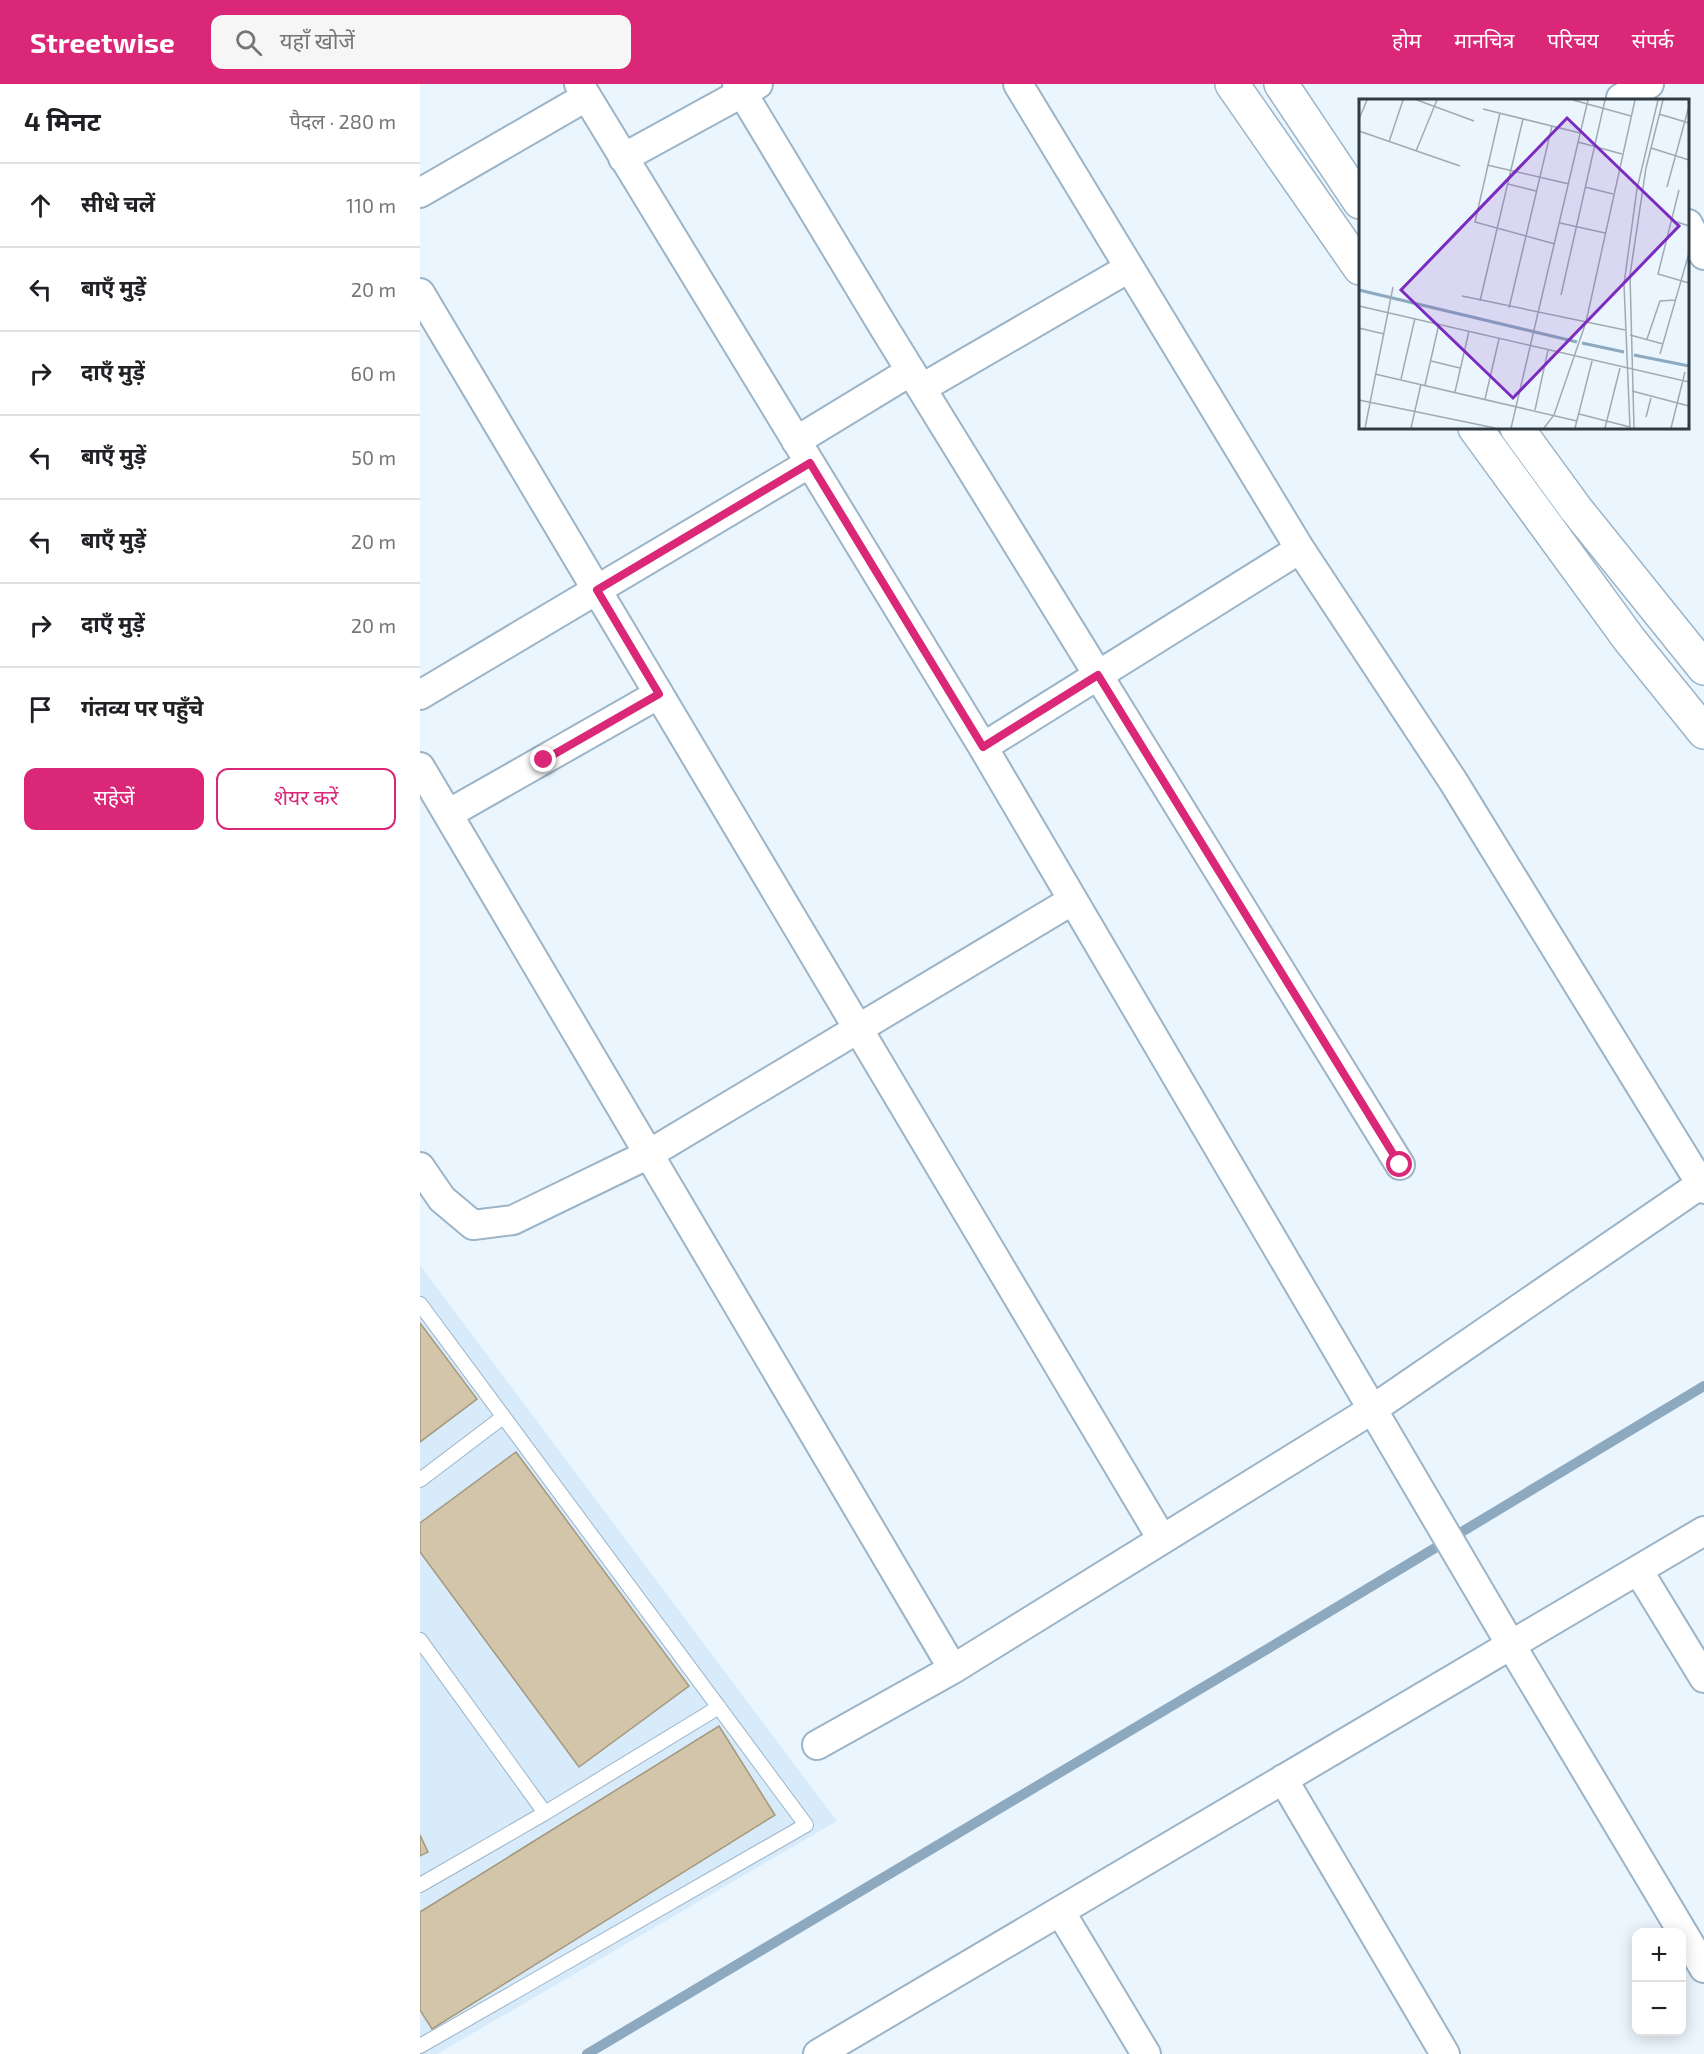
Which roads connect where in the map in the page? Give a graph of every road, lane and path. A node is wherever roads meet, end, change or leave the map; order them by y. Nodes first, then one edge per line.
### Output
1 (1018, 84) edge
2 (1232, 84) edge
3 (1281, 84) edge
4 (1649, 84) edge
5 (746, 87) edge
6 (582, 90) edge
7 (1619, 94) edge
8 (623, 158) junction
9 (420, 193) edge
10 (1359, 201) edge
11 (1689, 226) edge
12 (1704, 255) edge
13 (1359, 267) edge
14 (1129, 268) junction
15 (420, 293) edge
16 (917, 380) junction
17 (1476, 429) edge
18 (1518, 429) edge
19 (803, 452) junction
20 (1300, 549) junction
21 (597, 590) junction
22 (1704, 668) edge
23 (1098, 675) junction
24 (659, 694) junction
25 (420, 695) edge
26 (1704, 732) edge
27 (983, 747) junction
28 (420, 767) edge
29 (448, 814) junction
30 (1073, 900) junction
31 (858, 1029) junction
32 (649, 1154) junction
33 (1400, 1165) dead end
34 (420, 1167) edge
35 (1703, 1185) edge
36 (420, 1304) edge
37 (1373, 1409) junction
38 (503, 1417) junction
39 (420, 1480) edge
40 (1704, 1531) edge
41 (1162, 1539) junction
42 (1638, 1570) junction
43 (420, 1640) edge
44 (1511, 1645) junction
45 (953, 1669) junction
46 (1704, 1678) edge
47 (719, 1707) junction
48 (817, 1745) dead end
49 (1283, 1779) junction
50 (545, 1813) junction
51 (420, 1886) edge
52 (1060, 1911) junction
53 (1704, 1968) edge
54 (420, 2046) edge
55 (847, 2047) edge
56 (818, 2054) edge
57 (1146, 2054) edge
58 (1445, 2054) edge

1 - 14 street
2 - 13 street
3 - 10 street
4 - 7 street
5 - 8 street
5 - 16 street
6 - 8 street
6 - 9 street
8 - 19 street
11 - 12 street
14 - 16 street
14 - 20 street
15 - 21 street
16 - 19 street
16 - 23 street
17 - 26 street
18 - 22 street
19 - 21 street
19 - 27 street
20 - 23 street
20 - 35 street
21 - 24 street
21 - 25 street
23 - 27 street
23 - 33 street
24 - 29 street
24 - 31 street
27 - 30 street
28 - 29 street
29 - 32 street
30 - 31 street
30 - 37 street
31 - 32 street
31 - 41 street
32 - 34 street
32 - 45 street
35 - 37 street
36 - 38 lane
37 - 41 street
37 - 44 street
38 - 39 lane
38 - 47 lane
40 - 42 street
41 - 45 street
42 - 44 street
42 - 46 street
43 - 50 lane
44 - 49 street
44 - 53 street
45 - 48 street
47 - 50 lane
47 - 54 lane
49 - 52 street
49 - 58 street
50 - 51 lane
52 - 55 street
52 - 57 street
55 - 56 street

